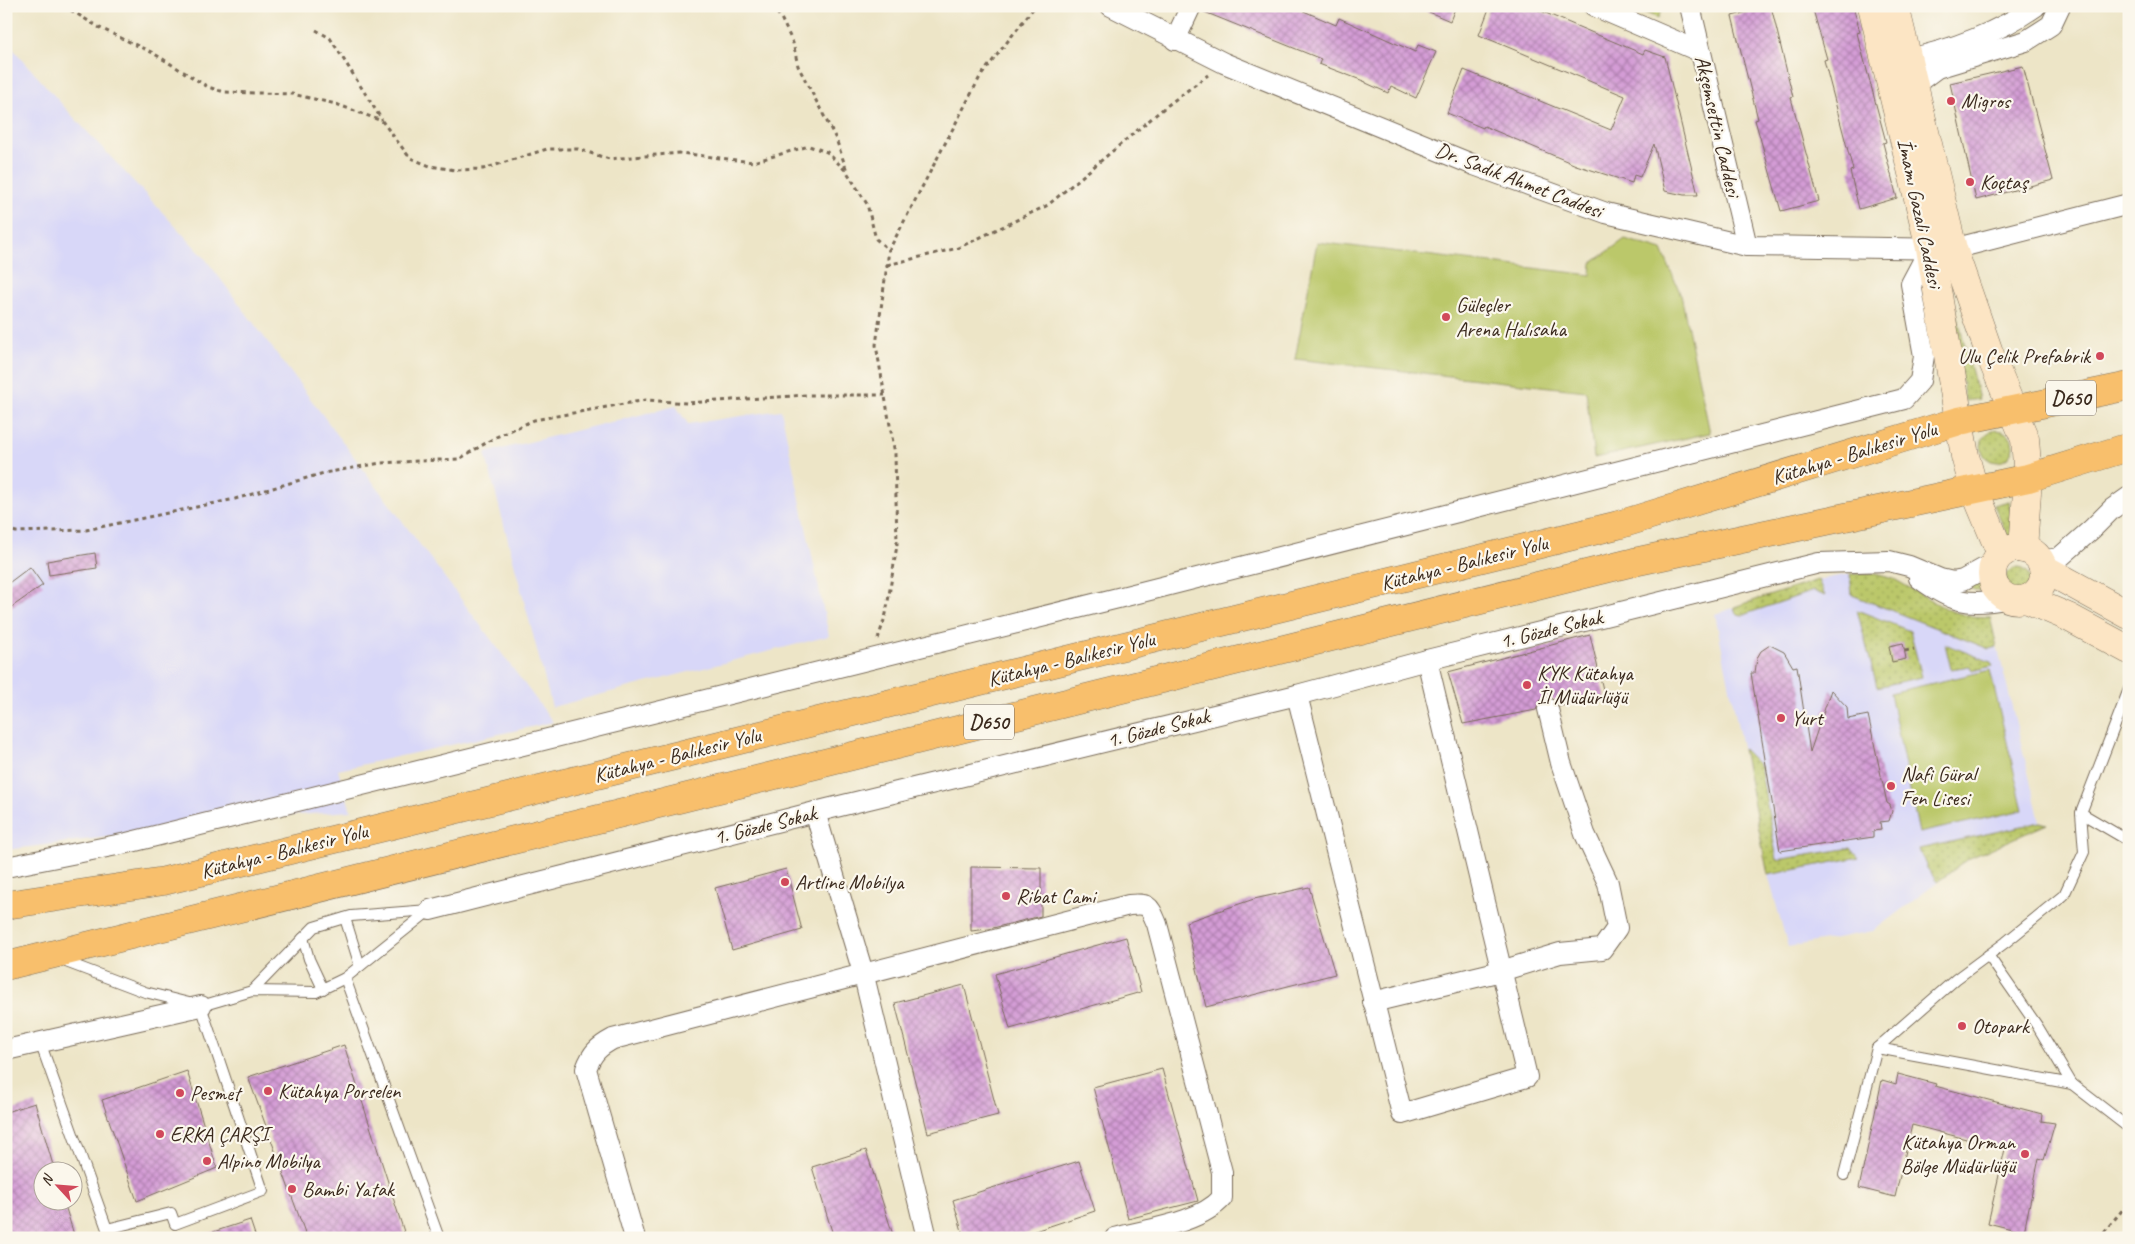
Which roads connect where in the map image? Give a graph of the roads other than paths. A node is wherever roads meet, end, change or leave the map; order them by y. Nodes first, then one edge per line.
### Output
1 (1111, 6) edge
2 (1191, 6) edge
3 (1594, 6) edge
4 (1690, 6) edge
5 (1872, 6) edge
6 (1895, 6) edge
7 (2036, 6) edge
8 (2060, 6) edge
9 (1175, 40) junction
10 (1701, 52) junction
11 (1911, 72) junction
12 (2129, 204) edge
13 (1747, 246) junction
14 (1942, 248) junction
15 (2129, 386) edge
16 (2013, 409) junction
17 (1959, 421) junction
18 (2129, 447) edge
19 (2028, 478) junction
20 (1974, 489) junction
21 (2129, 497) edge
22 (2020, 559) junction
23 (1889, 561) junction
24 (2017, 598) junction
25 (2129, 615) edge
26 (2129, 650) edge
27 (1427, 660) junction
28 (2129, 689) edge
29 (1297, 695) junction
30 (1548, 709) dead end
31 (815, 812) junction
32 (2081, 813) junction
33 (2129, 841) edge
34 (6, 867) edge
35 (6, 905) edge
36 (430, 910) junction
37 (344, 918) junction
38 (302, 938) junction
39 (1988, 955) junction
40 (50, 956) junction
41 (6, 966) edge
42 (360, 966) junction
43 (1501, 971) junction
44 (864, 976) junction
45 (345, 978) junction
46 (323, 989) junction
47 (252, 991) junction
48 (1373, 1002) junction
49 (201, 1006) junction
50 (40, 1042) junction
51 (1877, 1048) junction
52 (6, 1050) edge
53 (2072, 1084) junction
54 (2129, 1128) edge
55 (1844, 1175) dead end
56 (439, 1238) edge
57 (635, 1238) edge
58 (927, 1238) edge
59 (1115, 1238) edge

1 - 9 street, Dr. Sadık Ahmet Caddesi
2 - 9 street
3 - 10 street
4 - 10 street, Akşemsettin Caddesi
5 - 14 main road, İmamı Gazali Caddesi
6 - 11 main road, İmamı Gazali Caddesi
7 - 11 street
8 - 11 street
9 - 13 street, Dr. Sadık Ahmet Caddesi
10 - 13 street, Akşemsettin Caddesi
11 - 14 main road, İmamı Gazali Caddesi
12 - 14 street, Dr. Sadık Ahmet Caddesi
13 - 14 street, Dr. Sadık Ahmet Caddesi
14 - 16 main road, İmamı Gazali Caddesi
14 - 17 main road, İmamı Gazali Caddesi
14 - 34 street
15 - 16 highway, Kütahya - Balıkesir Yolu / D650
16 - 17 highway, Kütahya - Balıkesir Yolu
16 - 19 main road, İmamı Gazali Caddesi
17 - 20 main road, İmamı Gazali Caddesi
17 - 35 highway, Kütahya - Balıkesir Yolu / D650
18 - 19 highway, Kütahya - Balıkesir Yolu
19 - 20 highway, Kütahya - Balıkesir Yolu
19 - 22 main road, İmamı Gazali Caddesi
20 - 22 main road, İmamı Gazali Caddesi
20 - 40 highway, Kütahya - Balıkesir Yolu / D650
21 - 22 street
22 - 23 street
22 - 24 main road
22 - 24 main road
22 - 25 main road
23 - 24 street
23 - 27 street, 1. Gözde Sokak
24 - 26 main road
27 - 29 street, 1. Gözde Sokak
27 - 43 street
28 - 32 lane
29 - 31 street, 1. Gözde Sokak
29 - 48 street
30 - 43 street
31 - 36 street, 1. Gözde Sokak
31 - 44 street
32 - 33 lane
32 - 39 lane
36 - 37 lane
36 - 42 lane
37 - 38 lane
37 - 42 lane
38 - 46 lane
38 - 47 lane
39 - 51 lane
39 - 53 lane
40 - 41 highway, Kütahya - Balıkesir Yolu / D650
40 - 49 lane
42 - 45 lane
43 - 48 street
43 - 48 street
44 - 57 street
44 - 58 street
44 - 59 street
45 - 46 lane
45 - 56 lane
46 - 47 lane
47 - 49 lane
49 - 50 street
49 - 50 lane
50 - 52 street
51 - 53 lane
51 - 55 lane
53 - 54 lane

